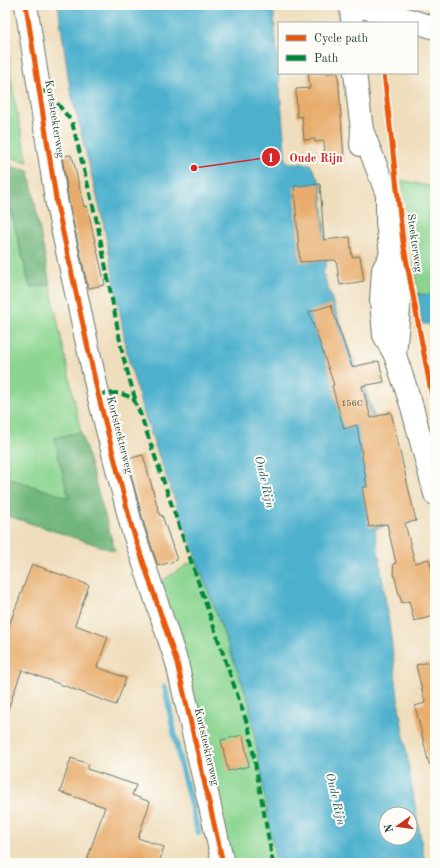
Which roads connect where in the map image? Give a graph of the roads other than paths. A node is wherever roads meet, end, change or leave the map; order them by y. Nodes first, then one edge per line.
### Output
1 (26, 5) edge
2 (351, 11) edge
3 (416, 22) edge
4 (418, 23) edge
5 (435, 28) edge
6 (355, 74) edge
7 (435, 494) edge
8 (223, 863) edge

1 - 8 street, Kortsteekterweg
2 - 3 street
4 - 5 street
6 - 7 street, Steekterweg

